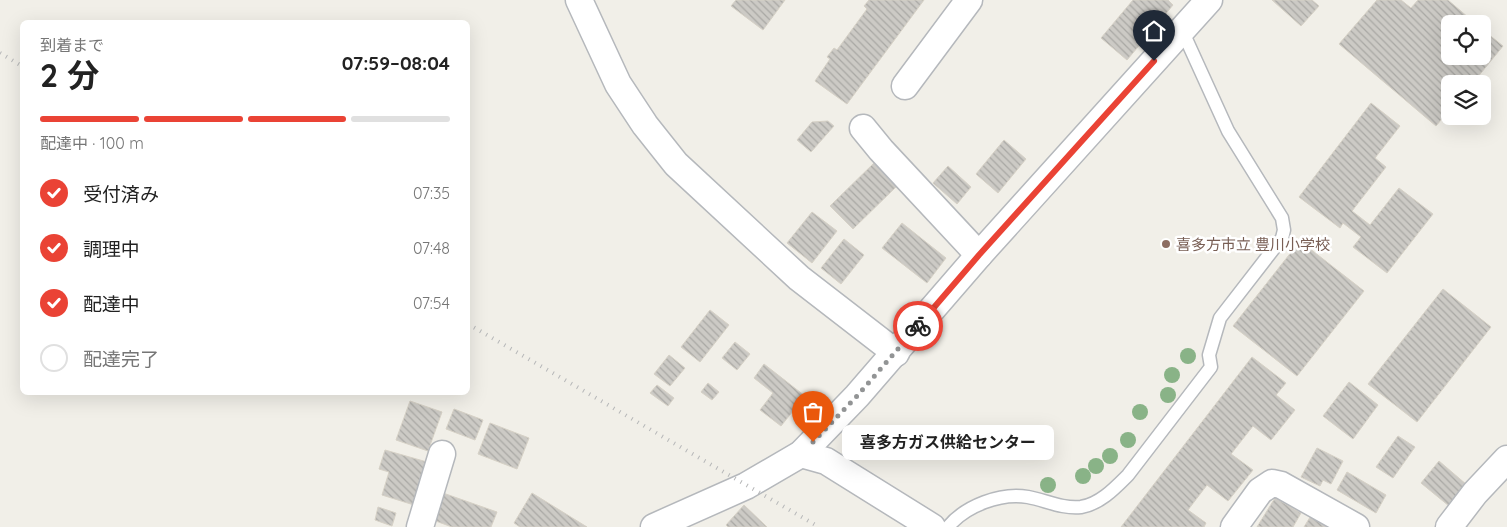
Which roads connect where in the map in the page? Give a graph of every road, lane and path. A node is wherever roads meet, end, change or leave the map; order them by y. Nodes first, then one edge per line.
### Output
1 (579, 0) edge
2 (969, 0) edge
3 (1200, 3) edge
4 (1182, 30) junction
5 (905, 86) dead end
6 (863, 128) dead end
7 (979, 255) junction
8 (896, 352) junction
9 (442, 454) dead end
10 (802, 454) junction
11 (1507, 458) edge
12 (420, 527) edge
13 (654, 527) edge
14 (932, 527) edge
15 (948, 527) edge
16 (1234, 527) edge
17 (1356, 527) edge
18 (1449, 527) edge

1 - 8 street
2 - 5 street
3 - 4 street
4 - 7 street
4 - 15 lane
6 - 7 street
7 - 8 street
8 - 10 street
9 - 12 street
10 - 13 street
10 - 14 street
11 - 18 street
16 - 17 street

